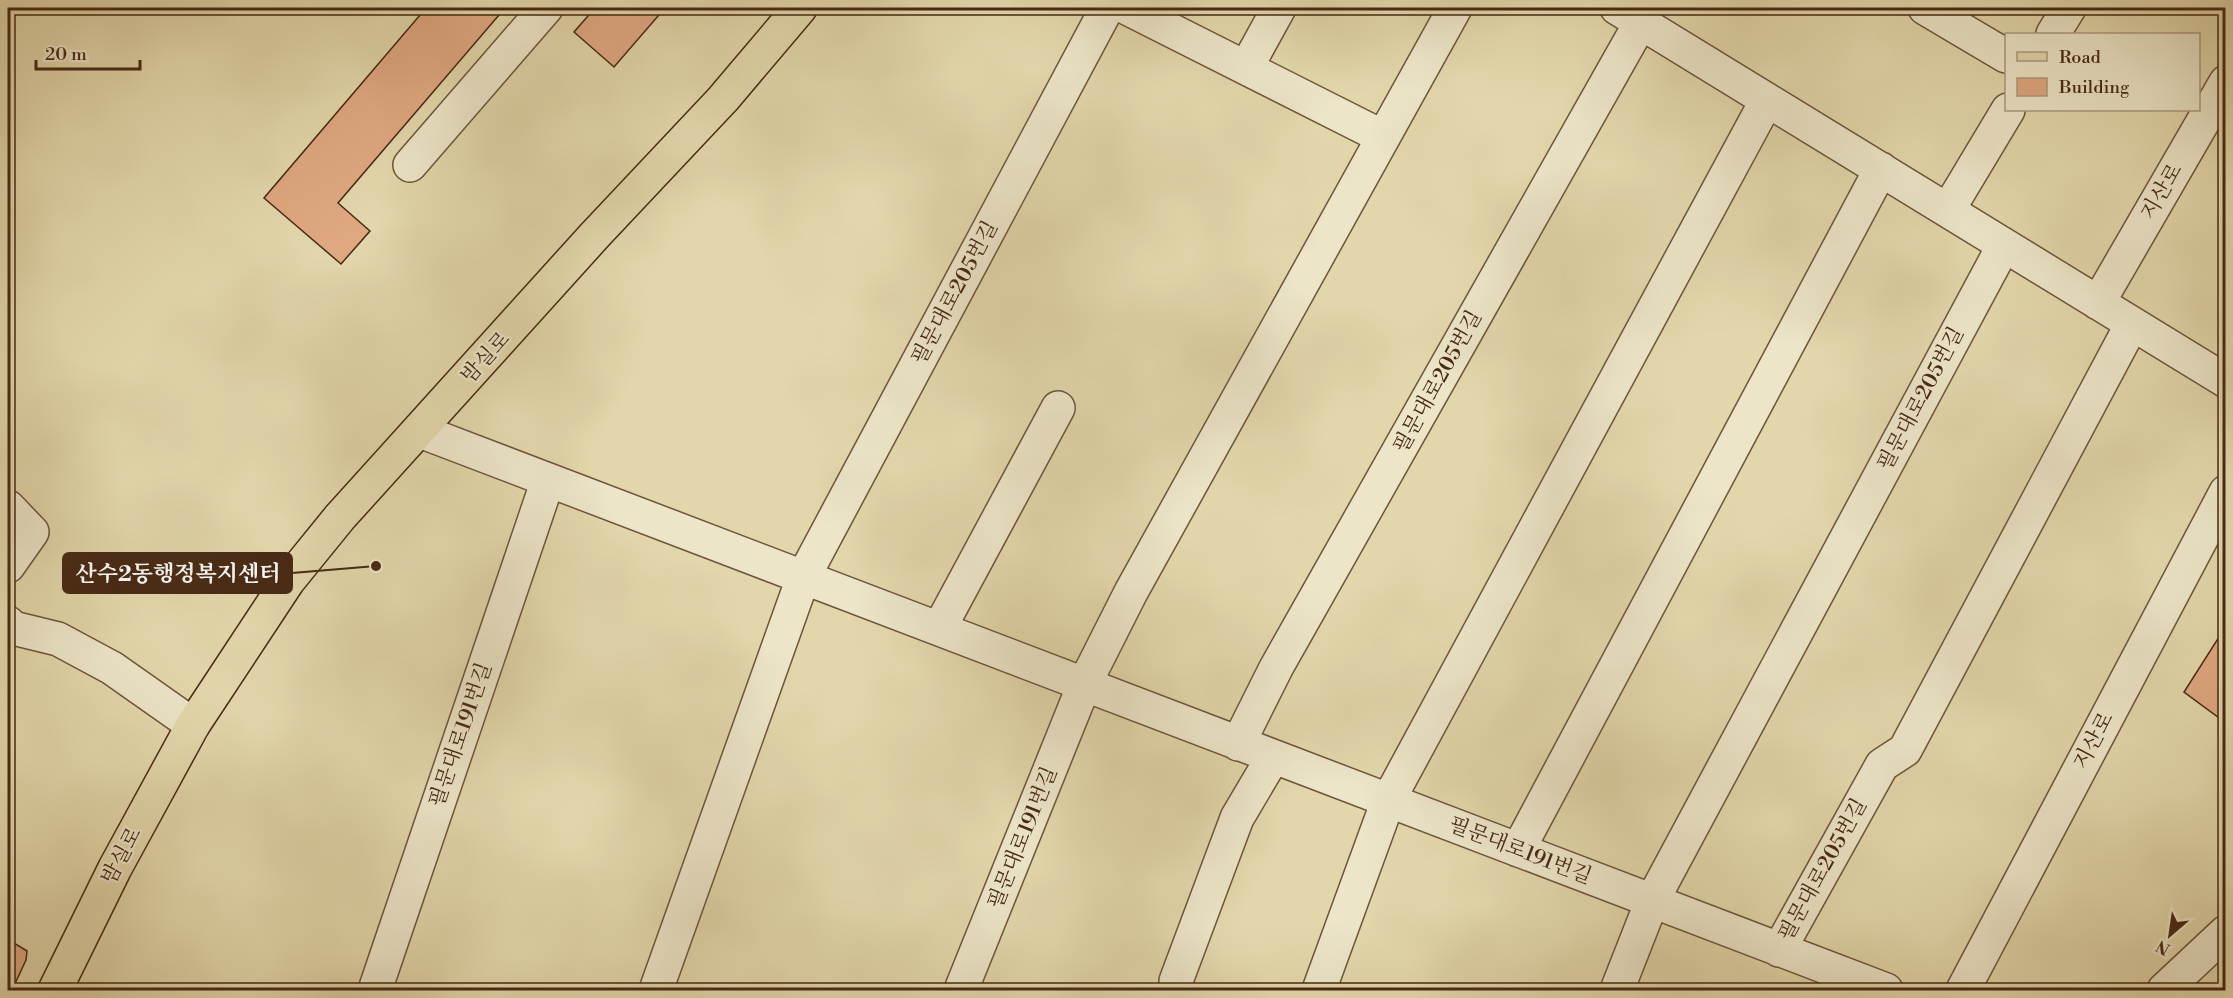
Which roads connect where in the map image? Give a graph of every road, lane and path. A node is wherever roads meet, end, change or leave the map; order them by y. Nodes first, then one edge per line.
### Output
1 (546, 8) edge
2 (800, 8) edge
3 (1107, 8) edge
4 (1127, 8) edge
5 (1279, 8) edge
6 (1455, 8) edge
7 (1925, 8) edge
8 (2069, 8) edge
9 (1628, 12) edge
10 (2053, 33) edge
11 (2005, 55) edge
12 (1246, 68) junction
13 (2226, 82) edge
14 (1767, 100) junction
15 (2007, 111) edge
16 (1383, 137) junction
17 (410, 165) dead end
18 (1881, 170) junction
19 (1948, 210) junction
20 (2004, 245) junction
21 (2098, 303) junction
22 (2132, 324) junction
23 (2226, 381) edge
24 (1058, 408) dead end
25 (420, 431) junction
26 (548, 480) junction
27 (2226, 492) edge
28 (8, 507) edge
29 (8, 566) edge
30 (803, 578) junction
31 (9, 629) edge
32 (939, 629) junction
33 (1084, 685) junction
34 (193, 725) junction
35 (1238, 744) junction
36 (1273, 757) junction
37 (1388, 801) junction
38 (1518, 850) junction
39 (1652, 901) junction
40 (2226, 932) edge
41 (1779, 950) junction
42 (1176, 981) dead end
43 (55, 990) edge
44 (375, 990) edge
45 (656, 990) edge
46 (961, 990) edge
47 (1319, 990) edge
48 (1617, 990) edge
49 (1886, 990) edge
50 (1963, 990) edge
51 (2164, 990) edge

1 - 17 street
2 - 25 main road, 밤실로
3 - 30 street, 필문대로205번길
4 - 12 street
5 - 12 street
6 - 16 street
7 - 11 street
8 - 10 street
9 - 14 street, 필문대로205번길
9 - 35 street, 필문대로205번길
12 - 16 street
13 - 21 street, 지산로
14 - 18 street, 필문대로205번길
14 - 37 street
15 - 19 street
16 - 33 street
18 - 19 street, 필문대로205번길
18 - 38 street
19 - 20 street, 필문대로205번길
20 - 21 street, 필문대로205번길
20 - 39 street, 필문대로205번길
21 - 22 street, 필문대로205번길
22 - 23 street, 필문대로205번길
22 - 41 street, 필문대로205번길
24 - 32 street
25 - 26 street, 필문대로191번길
25 - 34 main road, 밤실로
26 - 30 street, 필문대로191번길
26 - 44 street, 필문대로191번길
27 - 50 street, 지산로
28 - 29 street
30 - 32 street, 필문대로191번길
30 - 45 street
31 - 34 street
32 - 33 street, 필문대로191번길
33 - 35 street, 필문대로191번길
33 - 46 street, 필문대로191번길
34 - 43 main road, 밤실로
35 - 36 street, 필문대로191번길
36 - 37 street, 필문대로191번길
36 - 42 street
37 - 38 street, 필문대로191번길
37 - 47 street
38 - 39 street, 필문대로191번길
39 - 41 street, 필문대로191번길
39 - 48 street
40 - 51 street
41 - 49 street, 필문대로191번길

